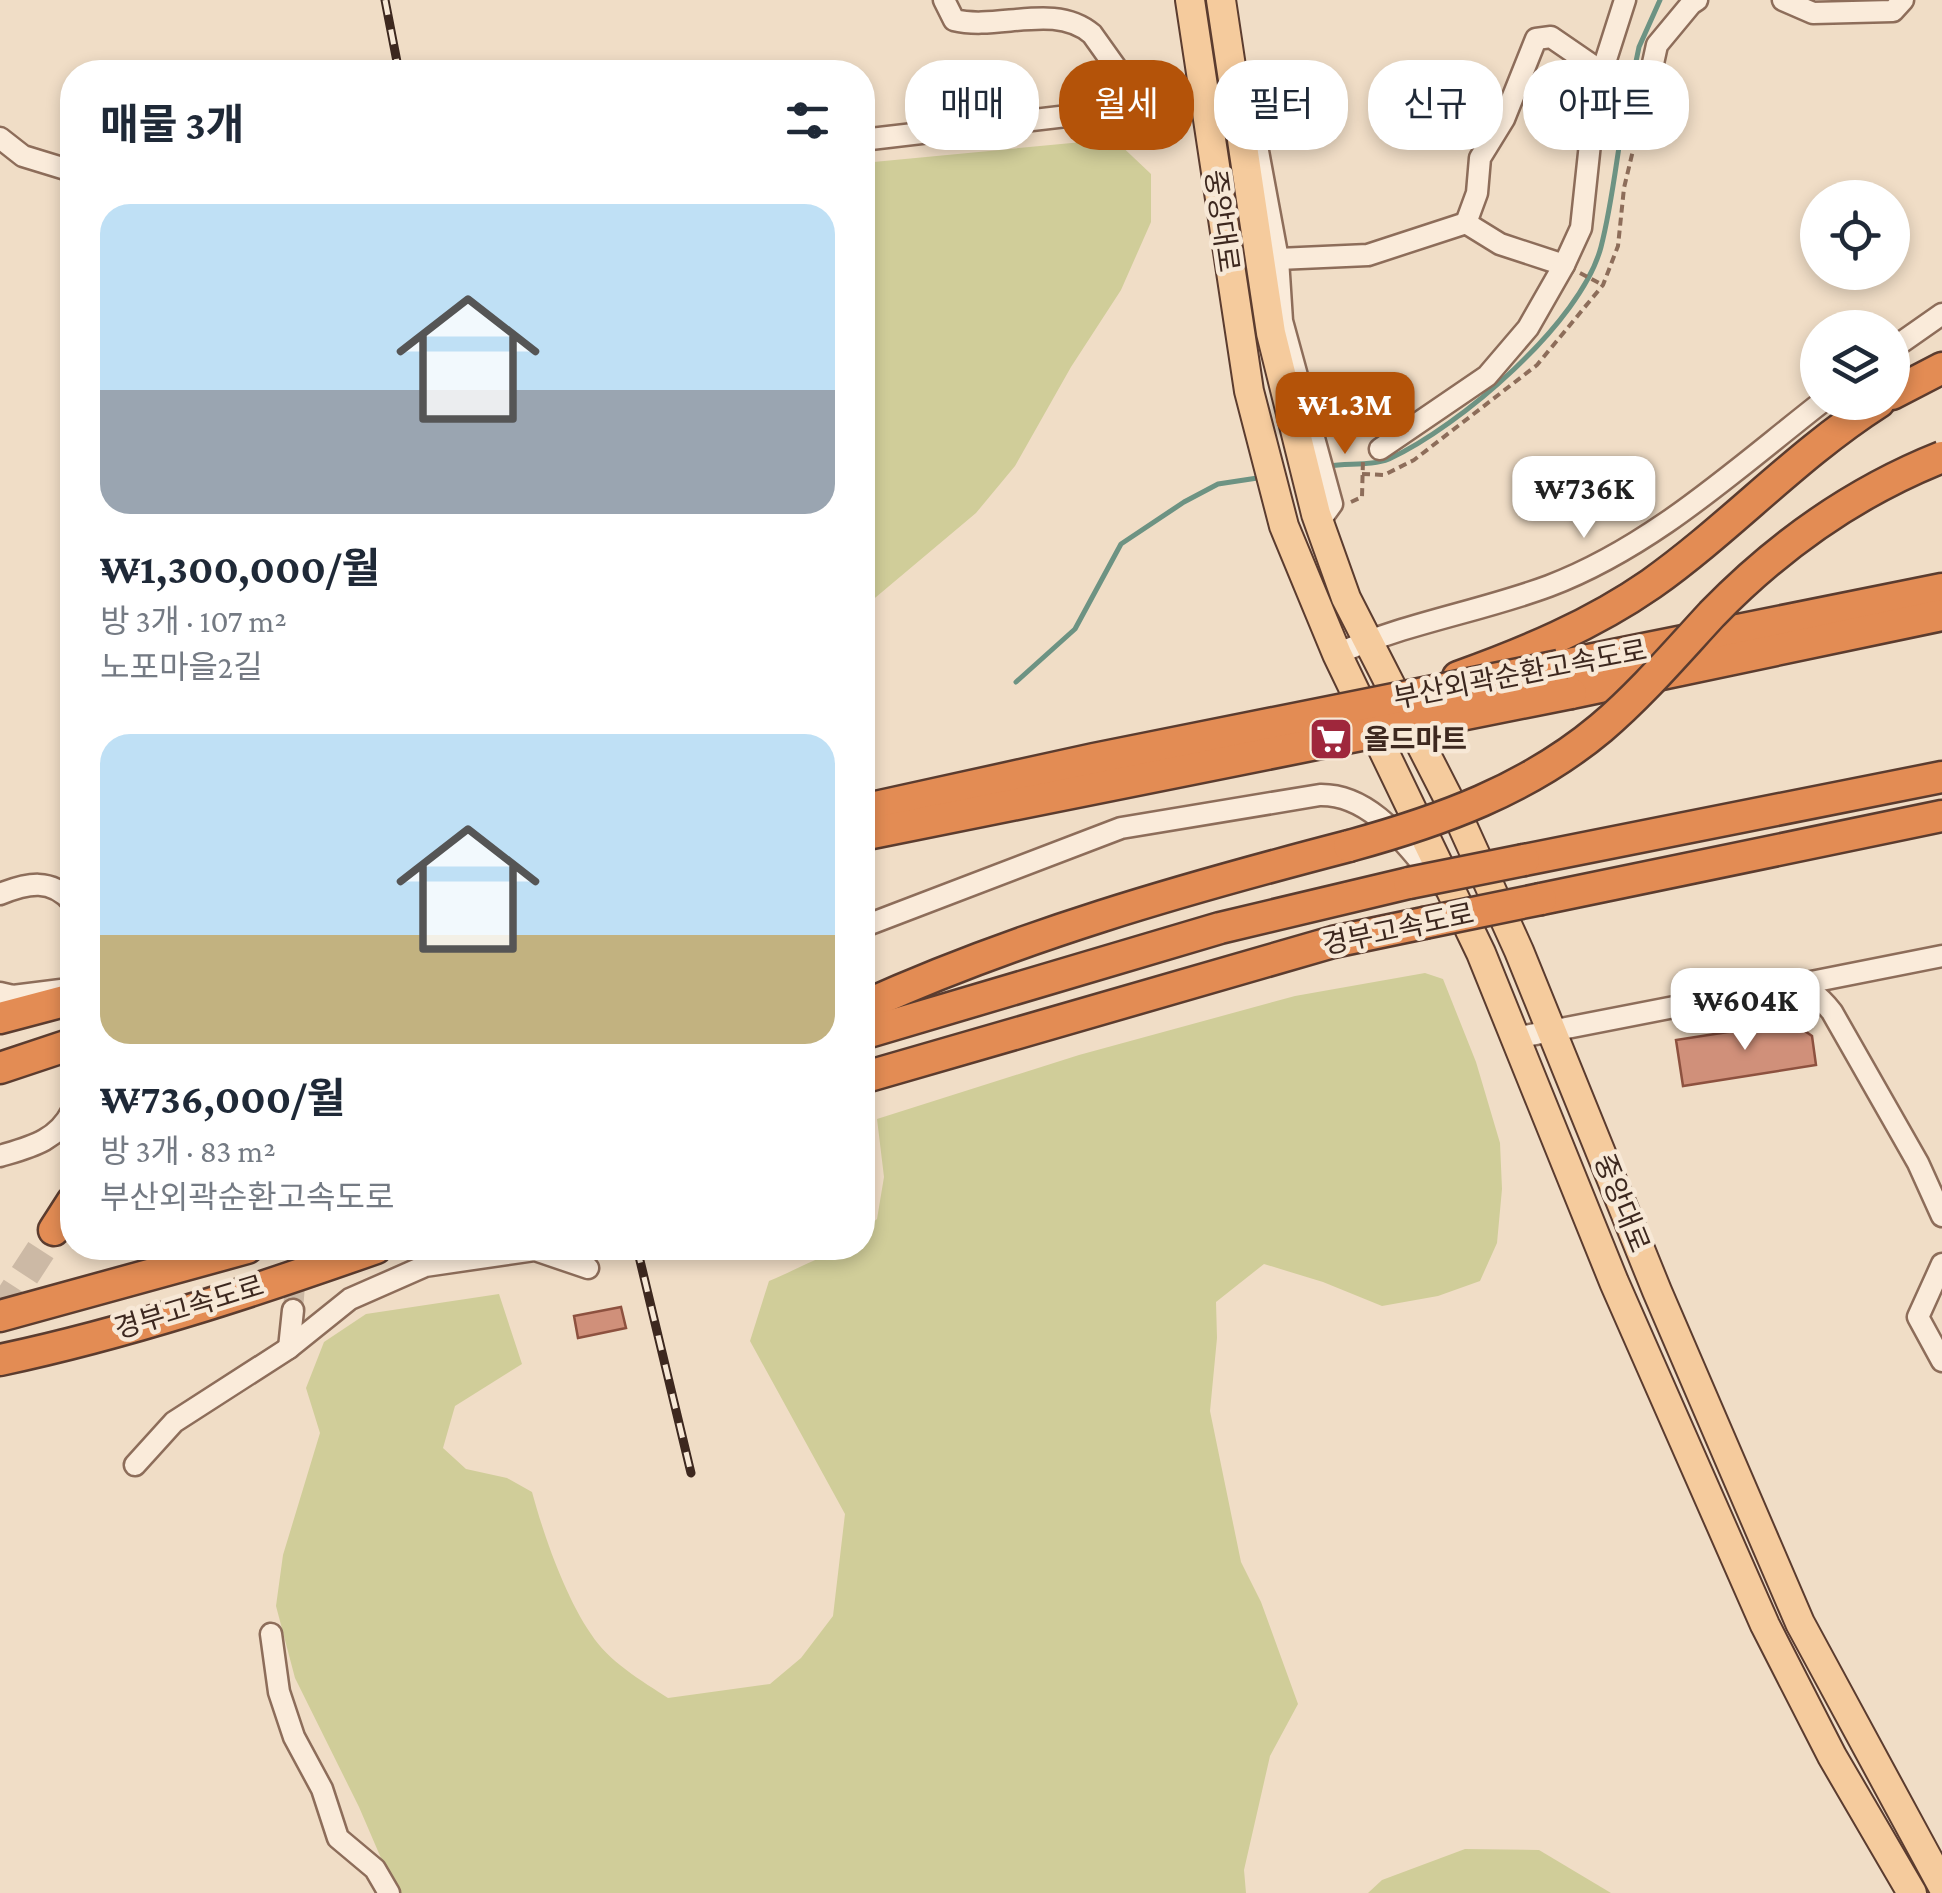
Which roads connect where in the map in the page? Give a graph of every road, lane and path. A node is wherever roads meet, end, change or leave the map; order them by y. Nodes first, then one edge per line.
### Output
1 (944, 0) edge
2 (1190, 0) edge
3 (1221, 0) edge
4 (1626, 0) edge
5 (1697, 0) edge
6 (1784, 0) edge
7 (1904, 0) edge
8 (1046, 9) edge
9 (1111, 60) edge
10 (1229, 60) edge
11 (1528, 60) edge
12 (1588, 60) edge
13 (1610, 60) edge
14 (1654, 60) edge
15 (1523, 72) edge
16 (1214, 98) edge
17 (1204, 100) junction
18 (1194, 101) edge
19 (1059, 117) edge
20 (0, 138) edge
21 (875, 138) edge
22 (1243, 150) edge
23 (1258, 150) edge
24 (1589, 150) edge
25 (60, 167) edge
26 (1466, 223) junction
27 (1278, 259) junction
28 (1569, 268) junction
29 (1603, 285) dead end
30 (1942, 314) edge
31 (1910, 336) edge
32 (1942, 368) edge
33 (1910, 385) edge
34 (1800, 419) edge
35 (1853, 420) edge
36 (1304, 430) junction
37 (1372, 452) joint
38 (1942, 457) edge
39 (1324, 507) junction
40 (1942, 588) edge
41 (1942, 618) edge
42 (1366, 640) junction
43 (1337, 654) junction
44 (1558, 667) junction
45 (1942, 777) edge
46 (875, 807) edge
47 (1942, 816) edge
48 (875, 832) edge
49 (60, 893) edge
50 (0, 894) edge
51 (1457, 904) junction
52 (875, 922) edge
53 (1942, 956) edge
54 (1796, 985) junction
55 (60, 990) edge
56 (0, 993) edge
57 (60, 1002) edge
58 (875, 1002) edge
59 (0, 1018) edge
60 (875, 1030) edge
61 (1550, 1031) junction
62 (1515, 1038) junction
63 (60, 1048) edge
64 (0, 1068) edge
65 (875, 1074) edge
66 (60, 1129) edge
67 (0, 1156) edge
68 (1942, 1216) edge
69 (60, 1221) edge
70 (54, 1230) tunnel mouth
71 (203, 1260) edge
72 (339, 1260) edge
73 (466, 1260) edge
74 (564, 1260) edge
75 (1942, 1264) edge
76 (588, 1268) dead end
77 (293, 1310) tunnel mouth
78 (0, 1316) edge
79 (289, 1348) junction
80 (0, 1360) edge
81 (1942, 1361) edge
82 (135, 1465) dead end
83 (272, 1634) dead end
84 (1942, 1885) edge
85 (389, 1893) edge
86 (1912, 1893) edge

1 - 8 street
2 - 17 main road, 중앙대로
3 - 10 main road, 중앙대로
4 - 13 street
5 - 14 street
6 - 7 street
8 - 9 street
11 - 12 street
15 - 26 street
16 - 17 street
17 - 18 street
17 - 43 main road, 중앙대로
19 - 21 street
20 - 25 street
22 - 36 main road, 중앙대로
23 - 27 street
24 - 28 street
26 - 27 street
26 - 28 street
27 - 36 street
28 - 29 path
28 - 37 street
30 - 31 street
32 - 33 highway
34 - 42 street
35 - 44 highway
36 - 39 main road, 중앙대로
37 - 39 path
38 - 58 highway, bridge
39 - 42 main road, 중앙대로
40 - 44 highway, 부산외곽순환고속도로
41 - 44 highway, 부산외곽순환고속도로
42 - 43 street
42 - 61 main road, 중앙대로
43 - 51 main road, 중앙대로
44 - 46 highway, 부산외곽순환고속도로, bridge
44 - 48 highway, 부산외곽순환고속도로, bridge
45 - 60 highway, 경부고속도로, bridge
47 - 65 highway, 경부고속도로, bridge
49 - 50 street
51 - 52 street
51 - 62 main road, 중앙대로
53 - 54 street
54 - 61 street
54 - 68 street
55 - 56 street
57 - 59 highway
61 - 62 street
61 - 84 main road, 중앙대로
62 - 86 main road, 중앙대로
63 - 64 highway
66 - 67 street
69 - 70 highway
71 - 78 highway, 경부고속도로
72 - 80 highway, 경부고속도로
73 - 79 street
74 - 76 street
75 - 81 street
77 - 79 street
79 - 82 street
83 - 85 street

